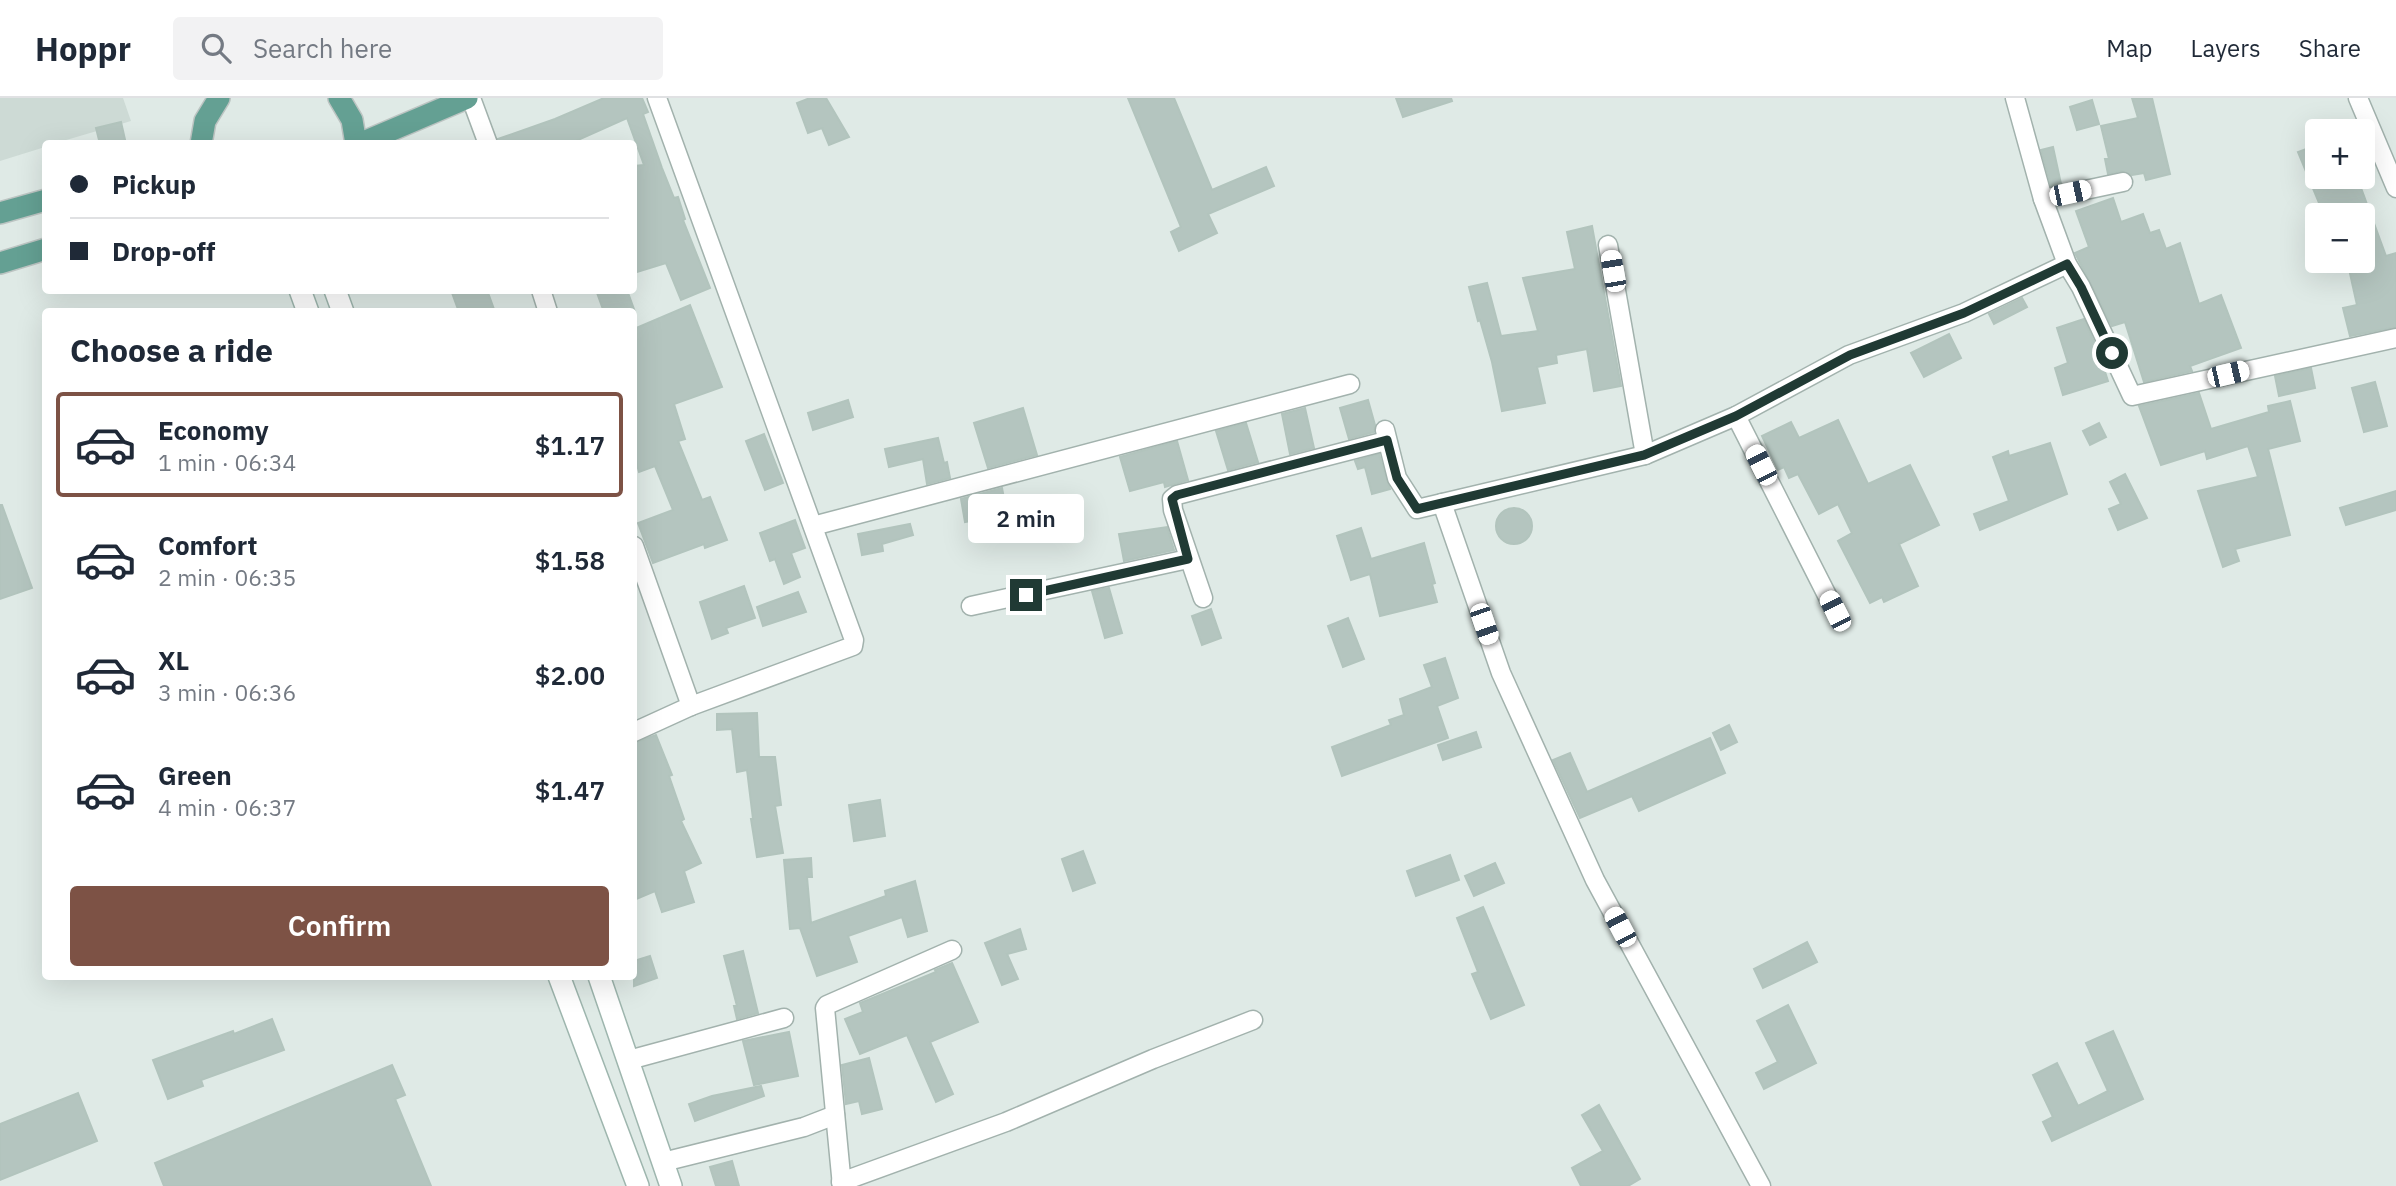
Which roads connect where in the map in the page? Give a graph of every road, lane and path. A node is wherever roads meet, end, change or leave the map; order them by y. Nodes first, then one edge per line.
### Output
1 (219, 98) edge
2 (340, 98) edge
3 (469, 98) edge
4 (657, 98) edge
5 (2015, 98) edge
6 (2358, 98) edge
7 (202, 140) edge
8 (357, 140) edge
9 (368, 140) edge
10 (486, 140) edge
11 (2123, 182) dead end
12 (2396, 188) edge
13 (2043, 199) junction
14 (42, 202) edge
15 (0, 213) edge
16 (1608, 245) dead end
17 (42, 250) edge
18 (0, 263) edge
19 (2067, 264) junction
20 (2396, 338) edge
21 (1350, 384) dead end
22 (1736, 416) junction
23 (1644, 455) junction
24 (1442, 503) junction
25 (813, 526) junction
26 (637, 554) edge
27 (1188, 559) junction
28 (1203, 598) dead end
29 (971, 607) dead end
30 (1835, 611) dead end
31 (691, 706) junction
32 (637, 731) edge
33 (953, 950) dead end
34 (561, 980) edge
35 (600, 980) edge
36 (784, 1018) dead end
37 (1253, 1020) dead end
38 (629, 1060) junction
39 (835, 1115) junction
40 (663, 1162) junction
41 (842, 1184) edge
42 (638, 1186) edge
43 (671, 1186) edge
44 (1761, 1186) edge

1 - 7 main road
2 - 8 main road
3 - 9 main road
3 - 10 street
4 - 25 street
5 - 13 street
6 - 12 street
11 - 13 street
13 - 19 street
14 - 15 main road
16 - 23 street
17 - 18 main road
19 - 20 street
19 - 22 street
21 - 25 street
22 - 23 street
22 - 30 street
23 - 24 street
24 - 27 street
24 - 44 street
25 - 31 street
26 - 31 street
27 - 28 street
27 - 29 street
31 - 32 street
33 - 39 street
34 - 42 street
35 - 38 street
36 - 38 street
37 - 41 street
38 - 40 street
39 - 40 street
39 - 41 street
40 - 43 street

